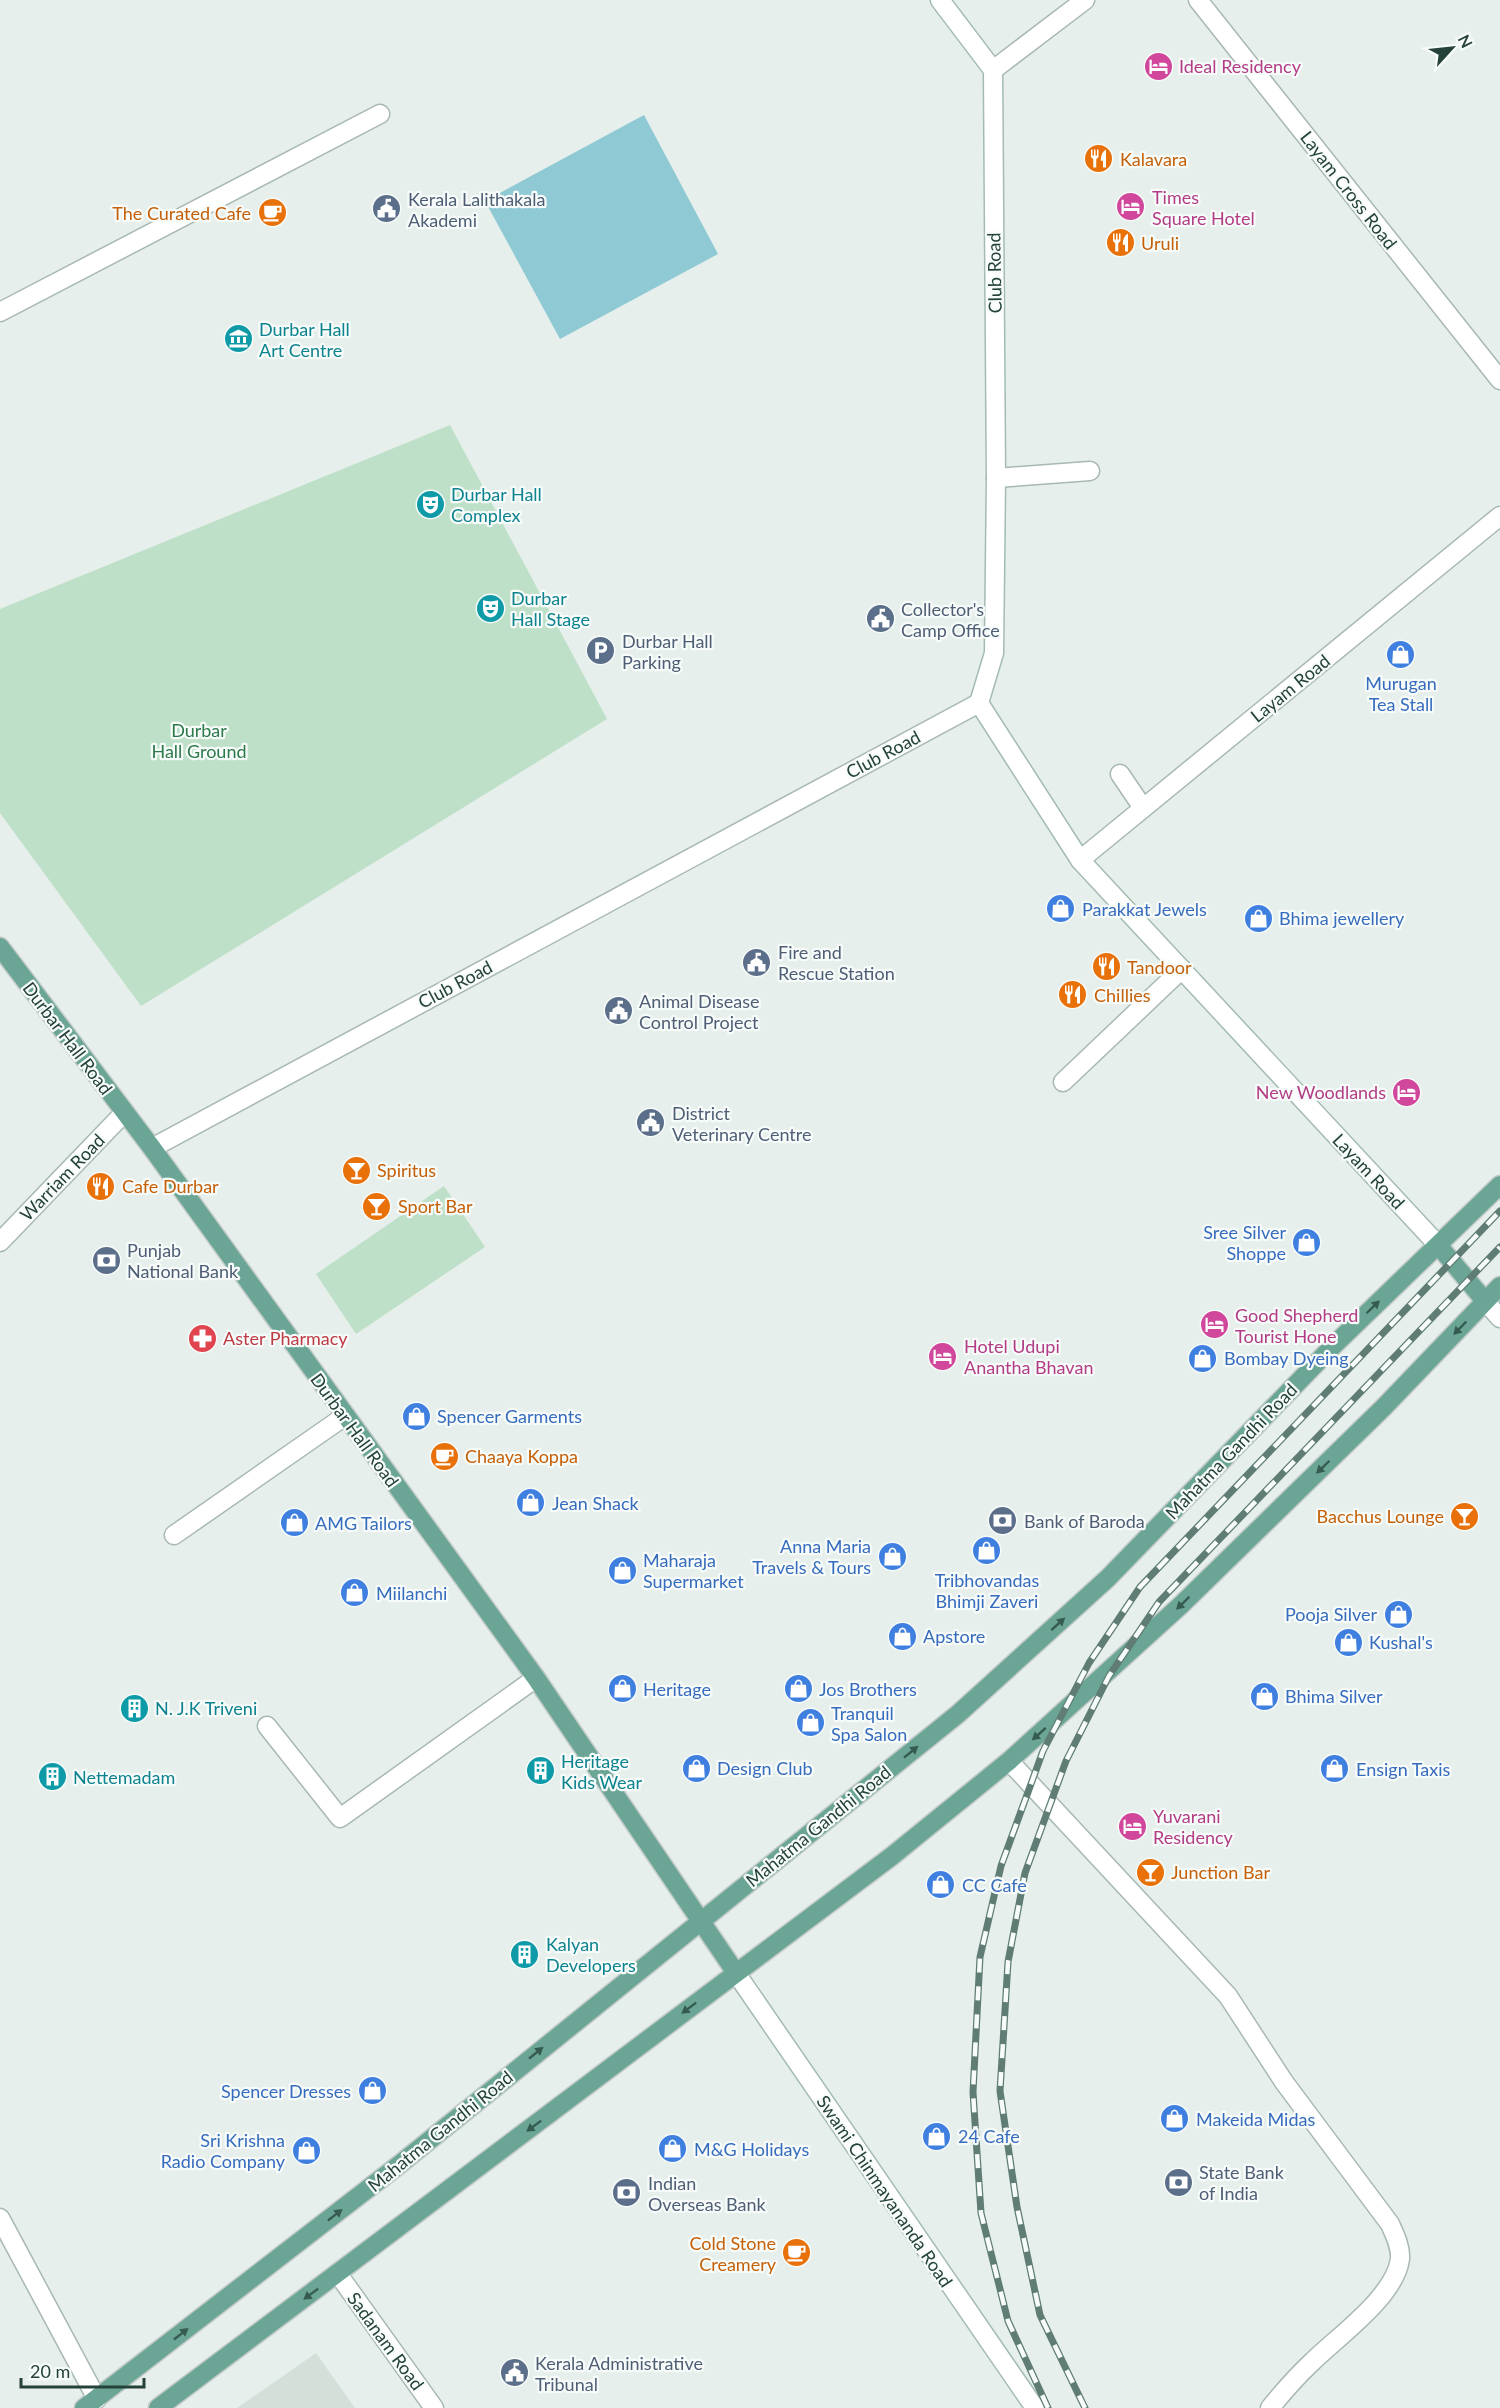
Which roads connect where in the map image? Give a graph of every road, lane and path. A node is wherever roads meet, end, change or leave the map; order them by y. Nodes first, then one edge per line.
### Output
1 (940, 0) edge
2 (1085, 0) edge
3 (1198, 0) edge
4 (993, 70) junction
5 (380, 114) dead end
6 (0, 312) edge
7 (1500, 380) edge
8 (1090, 471) dead end
9 (996, 478) junction
10 (1500, 516) edge
11 (979, 703) junction
12 (1120, 774) dead end
13 (1143, 808) junction
14 (1080, 860) junction
15 (0, 947) edge
16 (1182, 969) junction
17 (1063, 1082) dead end
18 (124, 1113) junction
19 (152, 1148) junction
20 (1500, 1185) edge
21 (0, 1242) edge
22 (1438, 1245) junction
23 (1500, 1286) edge
24 (1485, 1301) junction
25 (1500, 1318) edge
26 (345, 1416) junction
27 (174, 1535) dead end
28 (536, 1678) junction
29 (267, 1726) dead end
30 (1009, 1761) junction
31 (701, 1920) junction
32 (736, 1973) junction
33 (0, 2218) edge
34 (338, 2274) junction
35 (91, 2404) edge
36 (158, 2408) edge
37 (434, 2408) edge
38 (1035, 2408) edge
39 (1270, 2408) edge

1 - 4 street
2 - 4 street
3 - 7 street, Layam Cross Road
4 - 9 street, Club Road
5 - 6 street
8 - 9 street
9 - 11 street, Club Road
10 - 13 street, Layam Road
11 - 14 street, Layam Road
11 - 19 street, Club Road
12 - 13 street
13 - 14 street, Layam Road
14 - 16 street, Layam Road
15 - 18 main road, Durbar Hall Road
16 - 17 street
16 - 22 street, Layam Road
18 - 19 main road, Durbar Hall Road
18 - 21 street, Warriam Road
19 - 26 main road, Durbar Hall Road
20 - 22 main road, Mahatma Gandhi Road
22 - 24 main road
31 -> 22 main road, Mahatma Gandhi Road
23 - 24 main road
24 - 25 street
24 -> 30 main road
26 - 27 street
26 - 28 main road, Durbar Hall Road
28 - 29 street
28 - 31 main road, Durbar Hall Road
30 - 32 main road
30 - 39 street
31 - 32 main road, Durbar Hall Road
35 -> 31 main road, Mahatma Gandhi Road
32 -> 34 main road
32 - 38 street, Swami Chinmayananda Road
33 - 35 street
34 -> 36 main road
34 - 37 street, Sadanam Road

